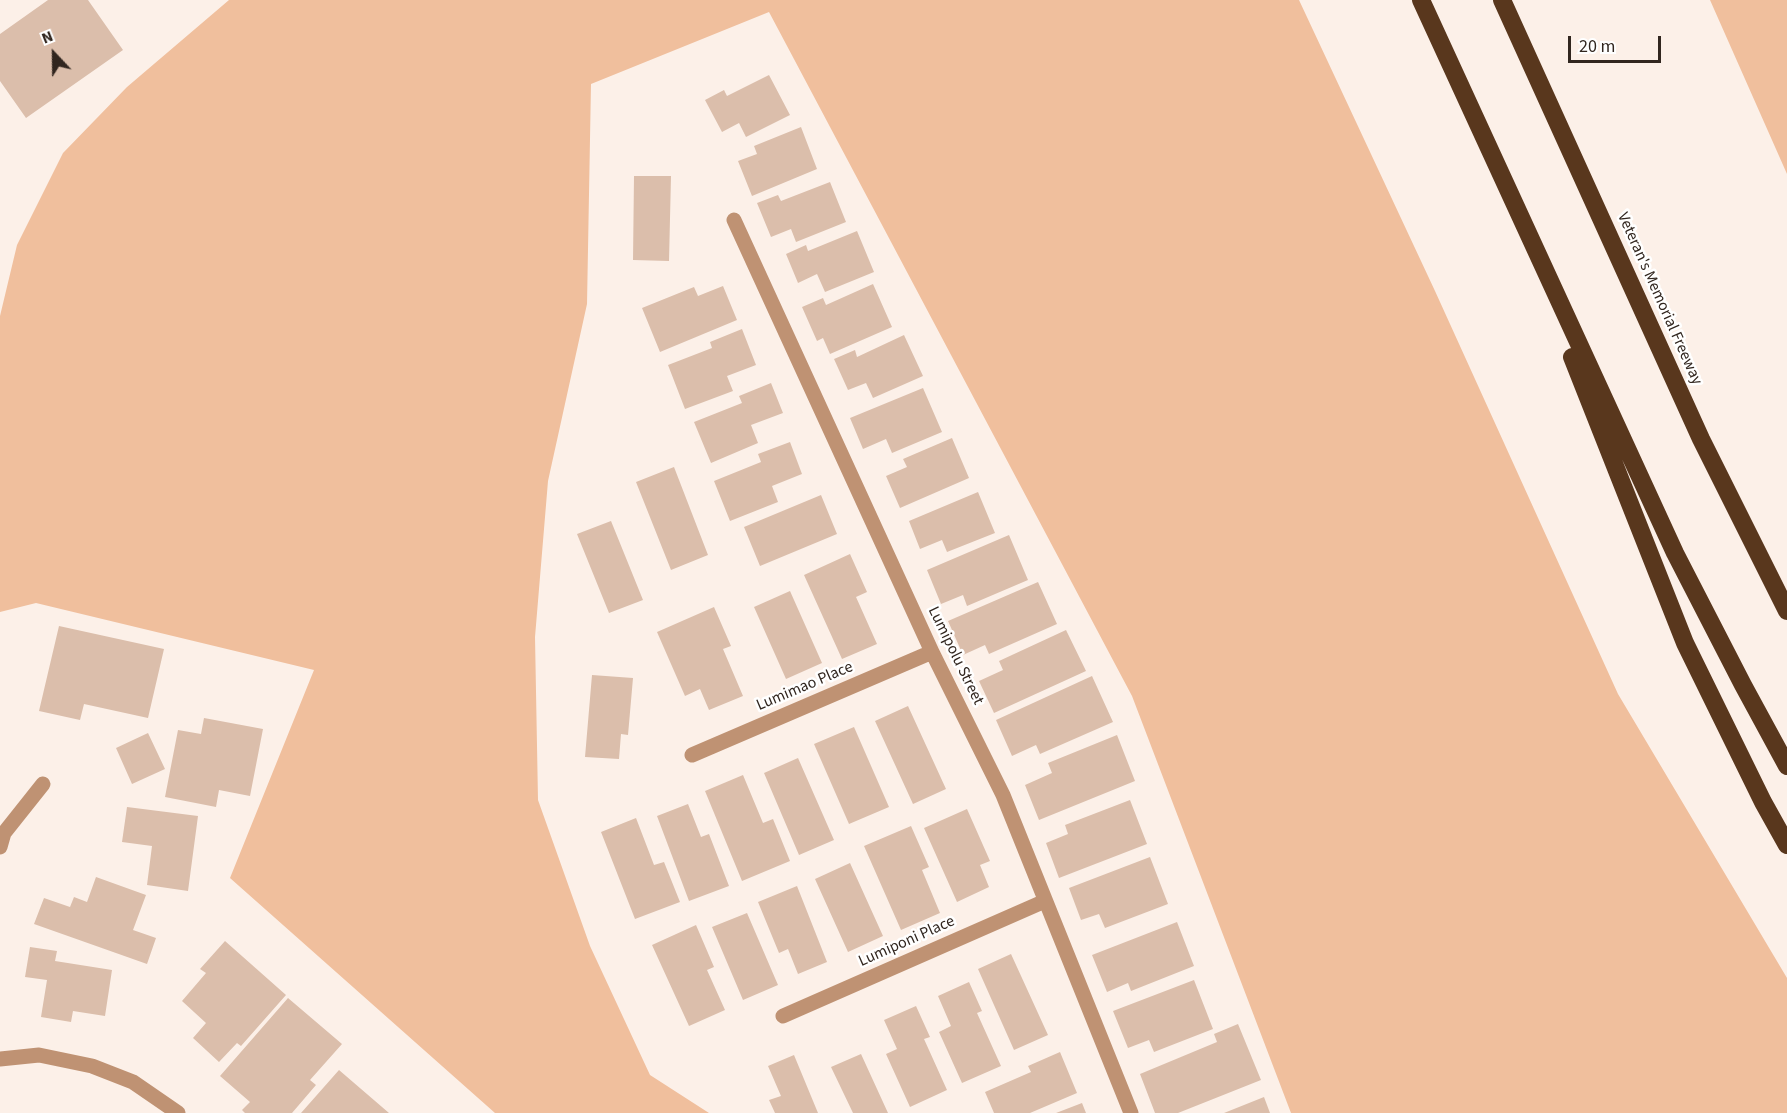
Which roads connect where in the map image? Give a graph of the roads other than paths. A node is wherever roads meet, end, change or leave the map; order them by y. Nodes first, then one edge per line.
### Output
1 (1421, 0) edge
2 (1502, 0) edge
3 (1496, 165) junction
4 (734, 220) dead end
5 (1787, 612) edge
6 (932, 652) junction
7 (692, 755) dead end
8 (1787, 766) edge
9 (43, 784) dead end
10 (1787, 845) edge
11 (0, 847) edge
12 (1045, 901) junction
13 (783, 1016) dead end
14 (0, 1059) edge
15 (178, 1113) edge
16 (1131, 1113) edge

1 - 3 highway
2 - 5 highway, Veteran's Memorial Freeway
3 - 8 highway
3 - 10 highway
4 - 6 street, Lumipolu Street
6 - 7 street, Lumimao Place
6 - 12 street, Lumipolu Street
9 - 11 street
12 - 13 street, Lumiponi Place
12 - 16 street, Lumipolu Street
14 - 15 street

